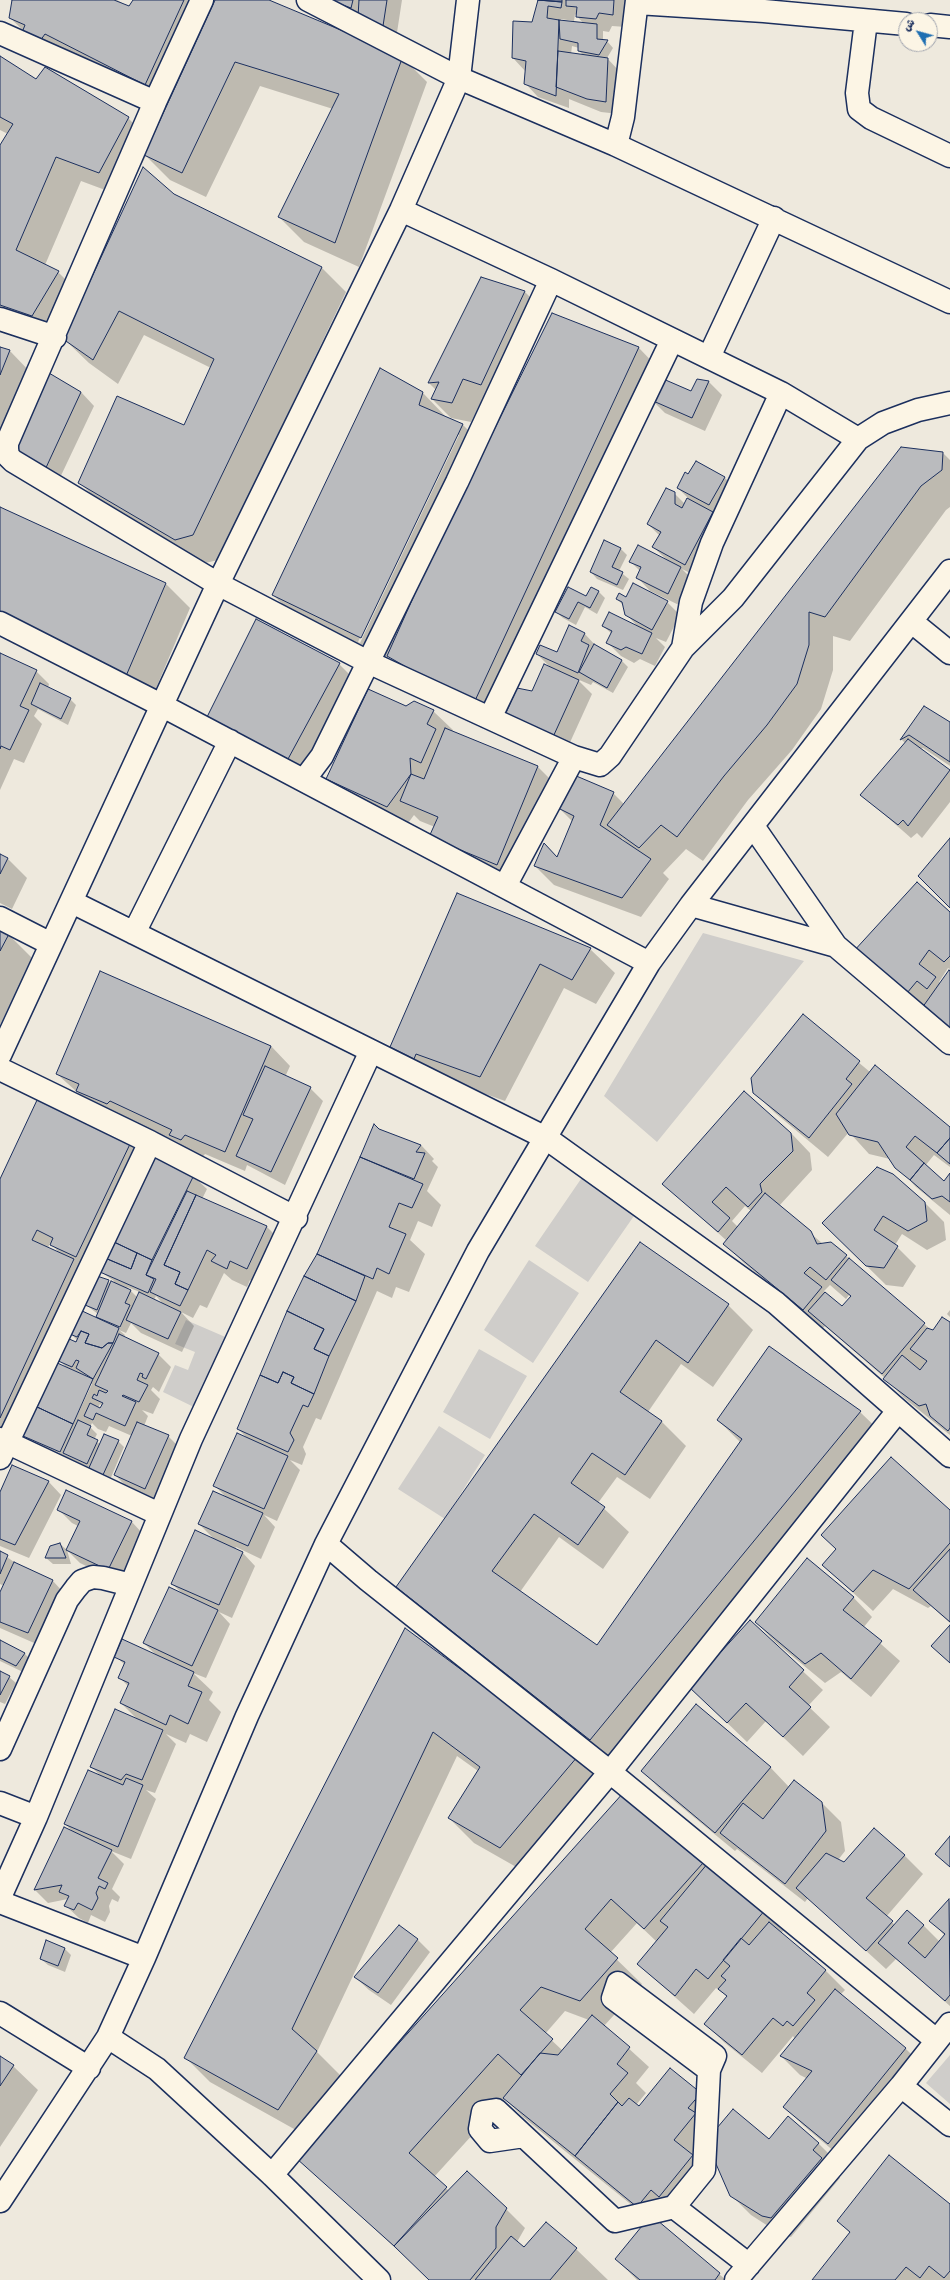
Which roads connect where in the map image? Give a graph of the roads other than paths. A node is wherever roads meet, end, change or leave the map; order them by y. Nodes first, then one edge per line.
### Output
1 (202, 0) edge
2 (308, 0) edge
3 (468, 0) edge
4 (637, 2) edge
5 (764, 5) edge
6 (866, 20) junction
7 (898, 23) edge
8 (938, 26) edge
9 (950, 27) edge
10 (0, 34) edge
11 (459, 78) junction
12 (155, 102) junction
13 (616, 145) junction
14 (950, 156) edge
15 (401, 210) junction
16 (774, 218) junction
17 (551, 280) junction
18 (950, 302) edge
19 (0, 319) edge
20 (55, 336) junction
21 (672, 340) junction
22 (709, 357) junction
23 (781, 393) junction
24 (950, 403) edge
25 (858, 439) junction
26 (950, 571) edge
27 (218, 584) junction
28 (912, 622) junction
29 (0, 623) edge
30 (683, 648) junction
31 (950, 653) edge
32 (368, 662) junction
33 (162, 705) junction
34 (490, 718) junction
35 (230, 741) junction
36 (574, 757) junction
37 (304, 780) junction
38 (753, 826) junction
39 (505, 886) junction
40 (72, 902) junction
41 (691, 904) junction
42 (0, 918) edge
43 (134, 933) junction
44 (51, 944) junction
45 (836, 946) junction
46 (649, 963) junction
47 (950, 1043) edge
48 (371, 1051) junction
49 (0, 1055) edge
50 (0, 1070) edge
51 (546, 1138) junction
52 (150, 1142) junction
53 (296, 1218) junction
54 (897, 1412) junction
55 (2, 1447) edge
56 (950, 1456) edge
57 (159, 1514) junction
58 (326, 1544) junction
59 (131, 1585) junction
60 (0, 1749) edge
61 (610, 1772) junction
62 (0, 1803) edge
63 (36, 1817) junction
64 (0, 1897) edge
65 (0, 1902) edge
66 (144, 1958) junction
67 (0, 2013) edge
68 (943, 2032) edge
69 (108, 2036) junction
70 (89, 2068) junction
71 (709, 2070) dead end
72 (901, 2086) junction
73 (950, 2125) edge
74 (524, 2136) dead end
75 (272, 2175) junction
76 (0, 2201) edge
77 (674, 2207) junction
78 (742, 2272) edge
79 (379, 2280) edge

1 - 12 street
2 - 11 street
3 - 11 street
4 - 5 street
4 - 13 street
5 - 6 street
6 - 7 street
6 - 14 street
8 - 9 street
10 - 12 street
11 - 13 street
11 - 15 street
12 - 20 street
13 - 16 street
15 - 17 street
15 - 27 street
16 - 18 street
16 - 22 street
17 - 21 street
17 - 32 street
19 - 20 street
20 - 27 street
21 - 22 street
21 - 34 street
22 - 23 street
23 - 25 street
23 - 30 street
24 - 25 street
25 - 30 street
26 - 28 street
27 - 32 street
27 - 33 street
28 - 31 street
28 - 38 street
29 - 33 street
30 - 36 street
32 - 34 street
32 - 37 street
33 - 35 street
33 - 40 street
34 - 36 street
35 - 37 street
35 - 43 street
36 - 39 street
37 - 39 street
38 - 41 street
38 - 45 street
39 - 46 street
40 - 43 street
40 - 44 street
41 - 45 street
41 - 46 street
42 - 44 street
43 - 48 street
44 - 49 street
45 - 47 street
46 - 51 street
48 - 51 street
48 - 53 street
50 - 52 street
51 - 54 street
51 - 58 street
52 - 53 street
52 - 55 street
53 - 57 street
54 - 56 street
54 - 61 street
55 - 57 street
57 - 59 street
58 - 61 street
58 - 66 street
59 - 60 street
59 - 63 street
61 - 68 street
61 - 75 street
62 - 63 street
63 - 64 street
65 - 66 street
66 - 69 street
67 - 70 street
68 - 72 street
69 - 70 street
69 - 75 street
70 - 76 street
71 - 77 street
72 - 73 street
72 - 78 street
74 - 77 street
75 - 79 street
77 - 78 street

